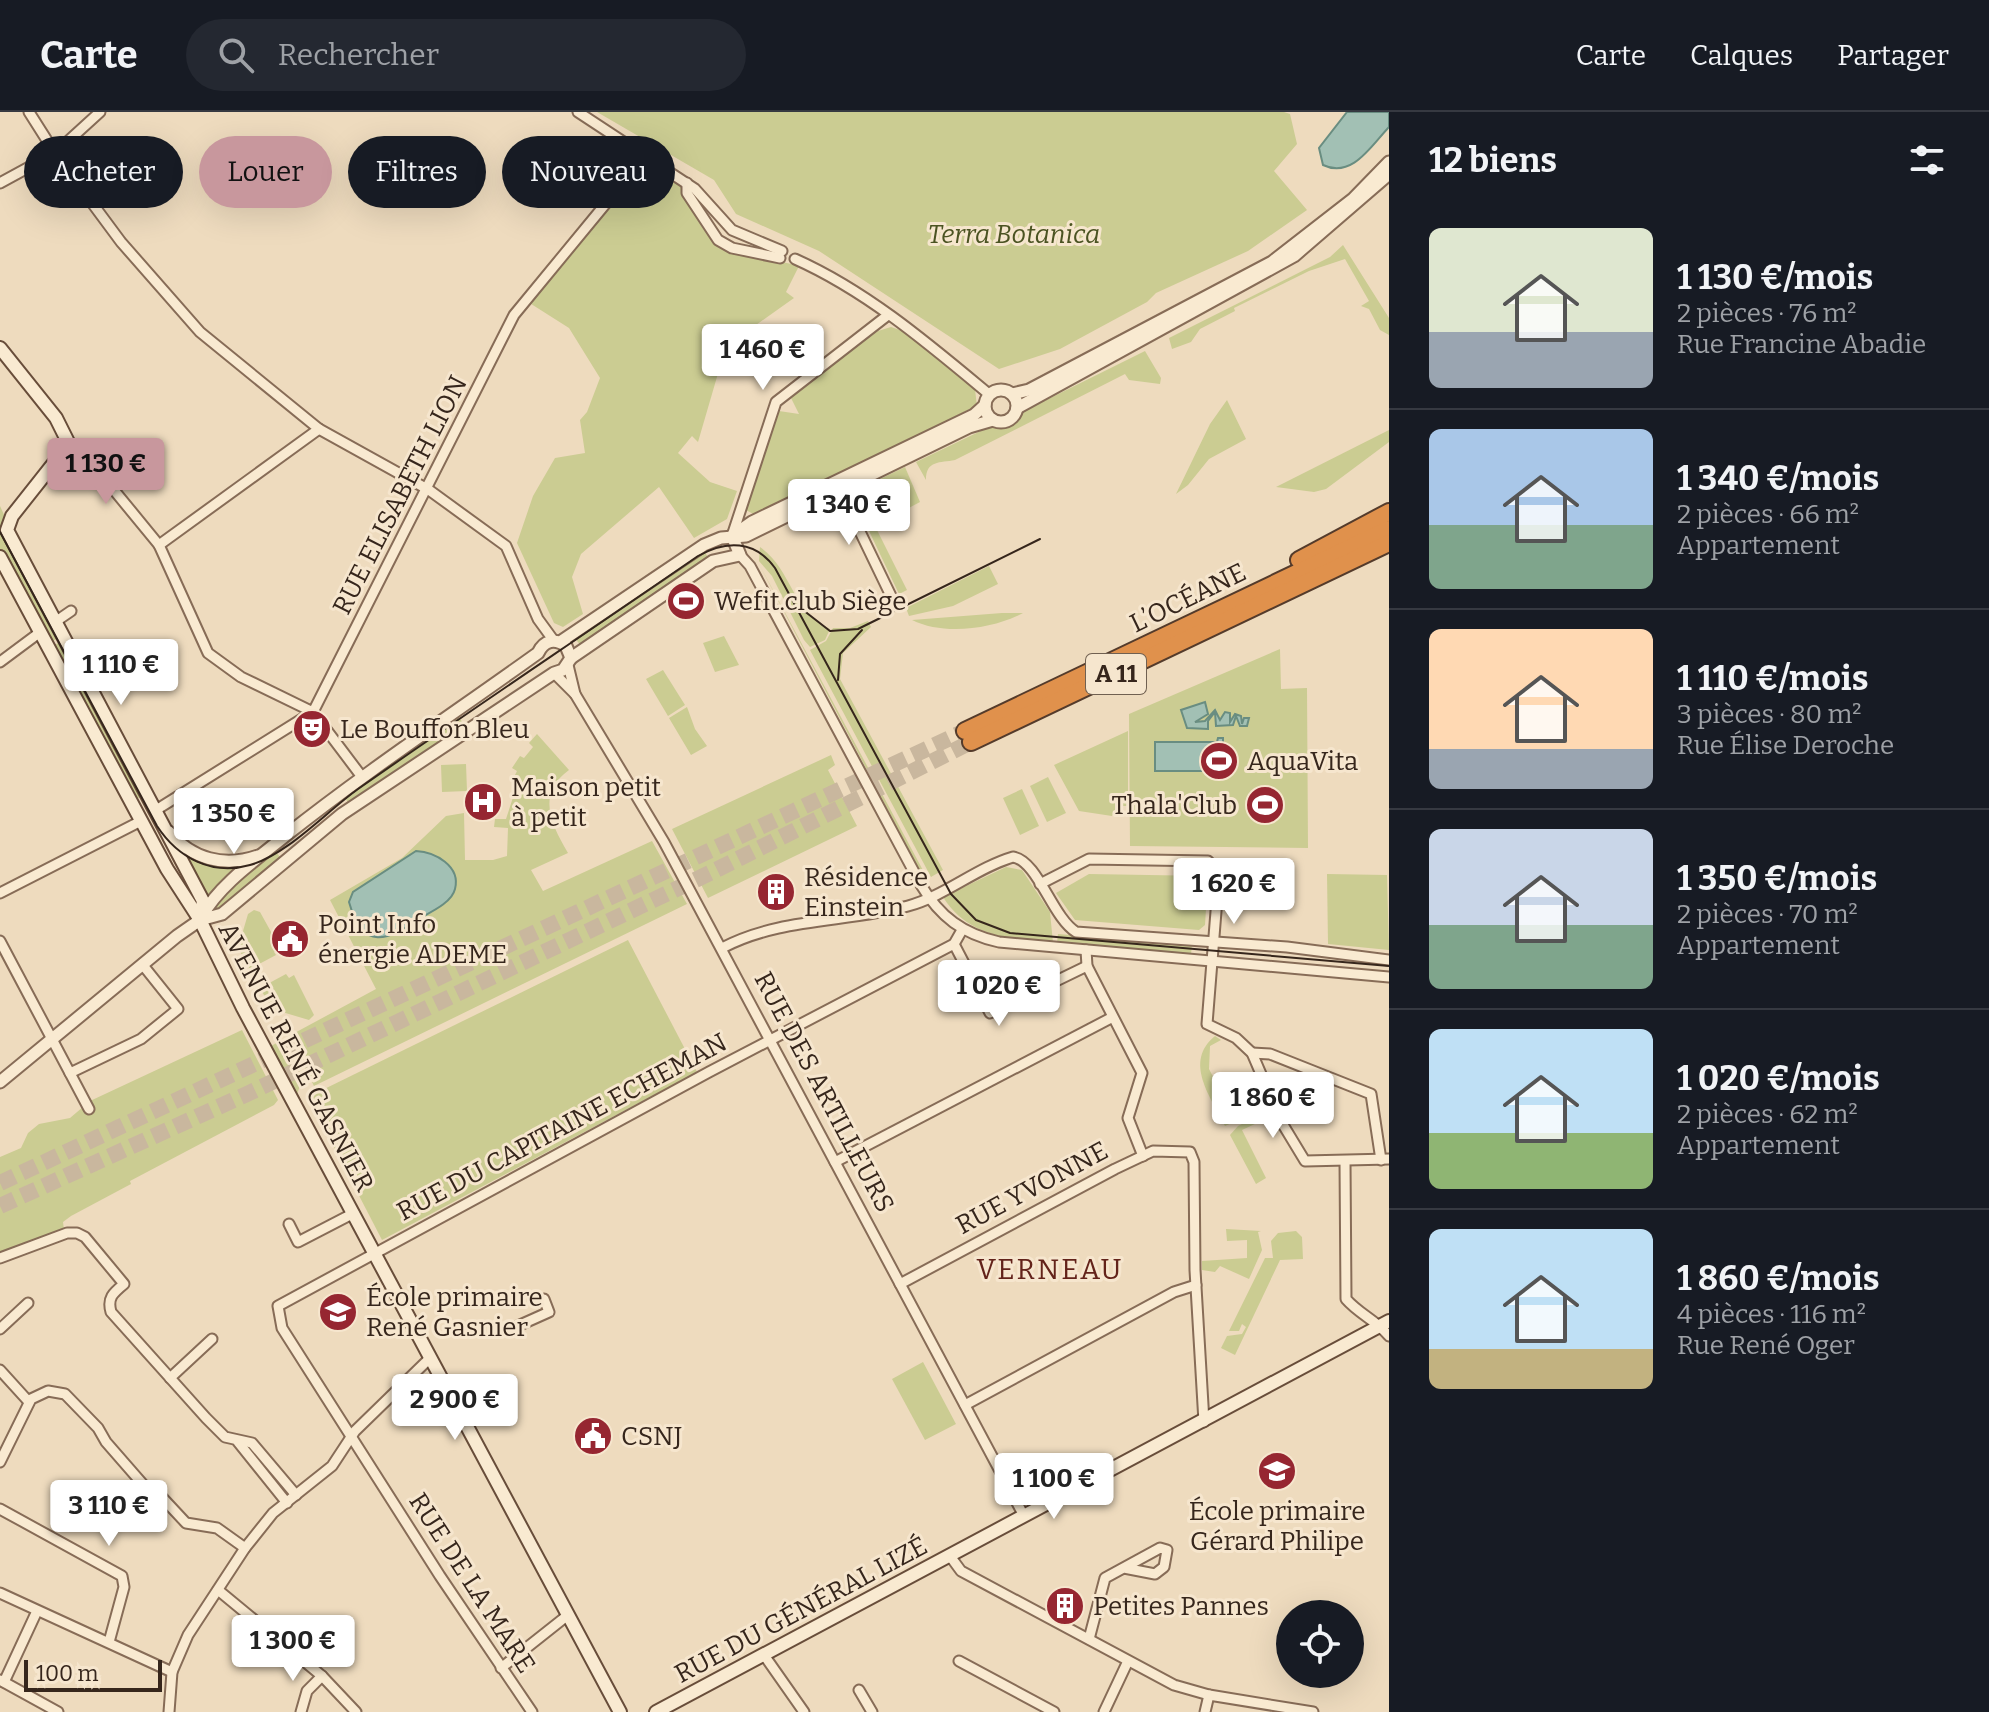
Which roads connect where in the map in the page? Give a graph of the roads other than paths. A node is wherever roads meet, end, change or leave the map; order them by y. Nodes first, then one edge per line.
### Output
1 (29, 112) edge
2 (100, 112) edge
3 (578, 112) edge
4 (44, 136) edge
5 (74, 136) edge
6 (615, 136) edge
7 (1389, 162) edge
8 (24, 170) edge
9 (1389, 174) edge
10 (675, 175) edge
11 (0, 183) edge
12 (687, 183) junction
13 (96, 208) edge
14 (602, 208) edge
15 (795, 259) dead end
16 (888, 315) junction
17 (0, 349) edge
18 (1012, 394) junction
19 (988, 400) junction
20 (1017, 408) junction
21 (993, 420) junction
22 (319, 429) junction
23 (69, 444) junction
24 (837, 485) junction
25 (429, 490) junction
26 (1389, 512) edge
27 (1389, 529) edge
28 (732, 536) junction
29 (159, 545) junction
30 (1387, 545) edge
31 (740, 555) junction
32 (0, 557) edge
33 (892, 598) dead end
34 (71, 611) dead end
35 (1207, 615) junction
36 (538, 619) junction
37 (55, 622) junction
38 (39, 633) junction
39 (557, 641) junction
40 (540, 650) junction
41 (569, 661) junction
42 (0, 662) edge
43 (554, 673) junction
44 (575, 694) junction
45 (313, 712) junction
46 (362, 777) junction
47 (156, 810) junction
48 (141, 821) junction
49 (167, 830) junction
50 (262, 854) junction
51 (1040, 884) junction
52 (0, 893) edge
53 (928, 898) junction
54 (200, 920) junction
55 (962, 930) junction
56 (0, 941) edge
57 (1213, 941) junction
58 (954, 944) junction
59 (722, 948) junction
60 (1086, 950) junction
61 (1389, 960) edge
62 (1212, 963) junction
63 (142, 964) junction
64 (1087, 966) junction
65 (1389, 977) edge
66 (1111, 1018) junction
67 (51, 1039) junction
68 (771, 1041) junction
69 (1252, 1053) junction
70 (70, 1073) junction
71 (0, 1082) edge
72 (89, 1109) dead end
73 (1143, 1156) junction
74 (1385, 1160) edge
75 (1345, 1161) junction
76 (835, 1162) junction
77 (354, 1213) junction
78 (289, 1224) dead end
79 (375, 1252) junction
80 (0, 1258) edge
81 (900, 1284) junction
82 (1196, 1285) junction
83 (544, 1299) dead end
84 (28, 1303) dead end
85 (1386, 1328) edge
86 (0, 1329) edge
87 (511, 1329) dead end
88 (212, 1339) dead end
89 (430, 1358) junction
90 (0, 1370) edge
91 (170, 1378) junction
92 (29, 1402) junction
93 (965, 1405) junction
94 (1204, 1422) junction
95 (350, 1437) junction
96 (238, 1442) junction
97 (0, 1462) edge
98 (296, 1495) junction
99 (287, 1503) junction
100 (0, 1509) edge
101 (1024, 1516) junction
102 (245, 1548) junction
103 (950, 1556) junction
104 (1124, 1568) dead end
105 (218, 1590) junction
106 (0, 1593) edge
107 (37, 1611) junction
108 (568, 1615) junction
109 (1089, 1639) junction
110 (109, 1642) junction
111 (764, 1655) junction
112 (959, 1661) dead end
113 (1128, 1661) junction
114 (501, 1668) junction
115 (172, 1672) junction
116 (322, 1676) junction
117 (2, 1681) edge
118 (859, 1690) dead end
119 (1209, 1695) junction
120 (58, 1712) edge
121 (169, 1712) edge
122 (301, 1712) edge
123 (356, 1712) edge
124 (532, 1712) edge
125 (620, 1712) edge
126 (656, 1712) edge
127 (804, 1712) edge
128 (872, 1712) edge
129 (1054, 1712) edge
130 (1104, 1712) edge
131 (1205, 1712) edge
132 (1313, 1712) edge

1 - 4 street
2 - 5 street
3 - 6 street
7 - 18 street
8 - 11 street
9 - 20 street
10 - 12 street
12 - 12 street
13 - 22 street
14 - 25 street, RUE ELISABETH LION
15 - 16 street
16 - 19 street
16 - 28 street
17 - 23 main road
18 - 19 street
18 - 20 street
19 - 21 street
19 - 24 street
20 - 21 street
21 - 24 street
22 - 25 street
22 - 29 street
23 - 29 street
23 - 37 main road
24 - 28 street
24 - 33 street
25 - 36 street
25 - 45 street, RUE ELISABETH LION
26 - 35 highway
27 - 35 highway, L’OCÉANE / A 11
28 - 31 street
28 - 39 street
29 - 45 street
30 - 35 highway, L’OCÉANE / A 11
31 - 41 street
31 - 53 street
32 - 38 main road
34 - 37 street
36 - 39 street
36 - 40 street
37 - 47 main road
38 - 42 street
38 - 48 main road
39 - 40 street
39 - 41 street
40 - 43 street
40 - 46 street
41 - 43 street
41 - 44 street, RUE DES ARTILLEURS
43 - 44 street, RUE DES ARTILLEURS
43 - 54 street
44 - 59 street, RUE DES ARTILLEURS
45 - 46 street
45 - 47 street
46 - 50 street
47 - 49 main road
48 - 52 street
48 - 54 main road
49 - 50 street
49 - 54 main road
50 - 54 street
51 - 53 street
51 - 57 street
51 - 57 street
53 - 55 street
53 - 59 street
54 - 63 street
54 - 77 main road, AVENUE RENÉ GASNIER
55 - 58 street
55 - 60 street
56 - 67 street
57 - 61 street
57 - 62 street
58 - 64 street
58 - 68 street, RUE DU CAPITAINE ECHEMAN
59 - 68 street, RUE DES ARTILLEURS
60 - 62 street
60 - 64 street
62 - 65 street
62 - 69 street
63 - 67 street
63 - 70 street
64 - 66 street
66 - 73 street
66 - 76 street
67 - 70 street
67 - 71 street
68 - 76 street, RUE DES ARTILLEURS
68 - 79 street, RUE DU CAPITAINE ECHEMAN
69 - 74 street
69 - 75 street
70 - 72 street
73 - 81 street, RUE YVONNE
73 - 82 street, RUE YVONNE
74 - 75 street
75 - 85 street
76 - 81 street, RUE DES ARTILLEURS
77 - 78 street, AVENUE RENÉ GASNIER
77 - 79 main road, AVENUE RENÉ GASNIER
79 - 89 main road, AVENUE RENÉ GASNIER
79 - 95 street, RUE DU CAPITAINE ECHEMAN
80 - 91 street
81 - 93 street, RUE DES ARTILLEURS
82 - 93 street
82 - 94 street
83 - 87 street
84 - 86 street
85 - 94 main road, RUE DU GÉNÉRAL LIZÉ
88 - 91 street
89 - 95 street
89 - 108 main road, AVENUE RENÉ GASNIER
90 - 92 street
91 - 96 street
92 - 97 street
92 - 102 street
93 - 101 street, RUE DES ARTILLEURS
94 - 101 main road, RUE DU GÉNÉRAL LIZÉ
95 - 98 street
95 - 114 street, RUE DE LA MARE
96 - 98 street
96 - 99 street
98 - 99 street
99 - 102 street
100 - 110 street
101 - 103 main road, RUE DU GÉNÉRAL LIZÉ
102 - 105 street
103 - 109 street
103 - 111 main road, RUE DU GÉNÉRAL LIZÉ
104 - 109 street
105 - 115 street
105 - 116 street
106 - 107 street
107 - 110 street
107 - 117 street
108 - 114 street
108 - 125 main road, AVENUE RENÉ GASNIER
109 - 113 street
110 - 115 street
111 - 126 main road, RUE DU GÉNÉRAL LIZÉ
111 - 127 street
112 - 129 street
113 - 119 street
113 - 130 street
114 - 124 street, RUE DE LA MARE
115 - 121 street
116 - 122 street
116 - 123 street
117 - 120 street
118 - 128 street
119 - 131 street
119 - 132 street

